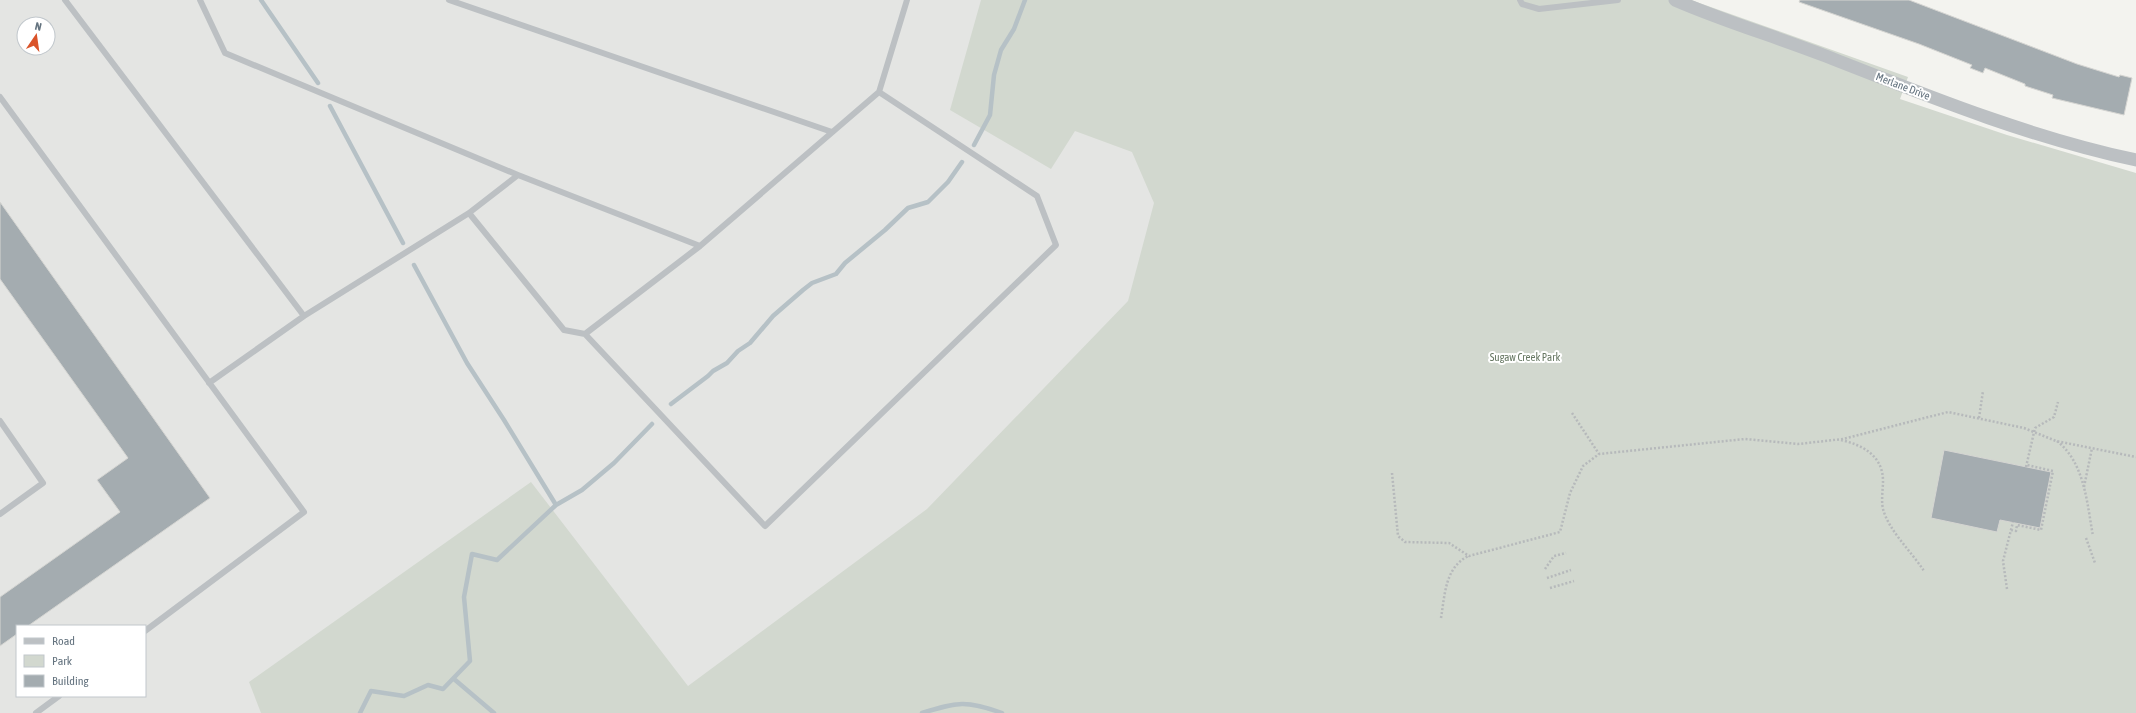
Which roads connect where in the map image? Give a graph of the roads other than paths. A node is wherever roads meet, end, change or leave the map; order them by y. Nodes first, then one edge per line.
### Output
1 (65, 0) edge
2 (200, 0) edge
3 (449, 0) edge
4 (907, 0) edge
5 (1520, 0) edge
6 (1618, 0) edge
7 (1675, 0) edge
8 (879, 92) junction
9 (0, 97) edge
10 (832, 132) junction
11 (2136, 160) edge
12 (518, 175) junction
13 (469, 213) junction
14 (700, 246) junction
15 (304, 316) junction
16 (585, 334) junction
17 (209, 383) junction
18 (0, 421) edge
19 (0, 514) edge
20 (146, 630) edge
21 (58, 697) edge
22 (36, 713) edge

1 - 15 lane
2 - 12 lane
3 - 10 lane
4 - 8 lane
5 - 6 lane
7 - 11 street, Merlane Drive
8 - 10 lane
8 - 16 lane
9 - 17 lane
10 - 14 lane
12 - 13 lane
12 - 14 lane
13 - 15 lane
13 - 16 lane
14 - 16 lane
15 - 17 lane
17 - 20 lane
18 - 19 lane
21 - 22 lane

